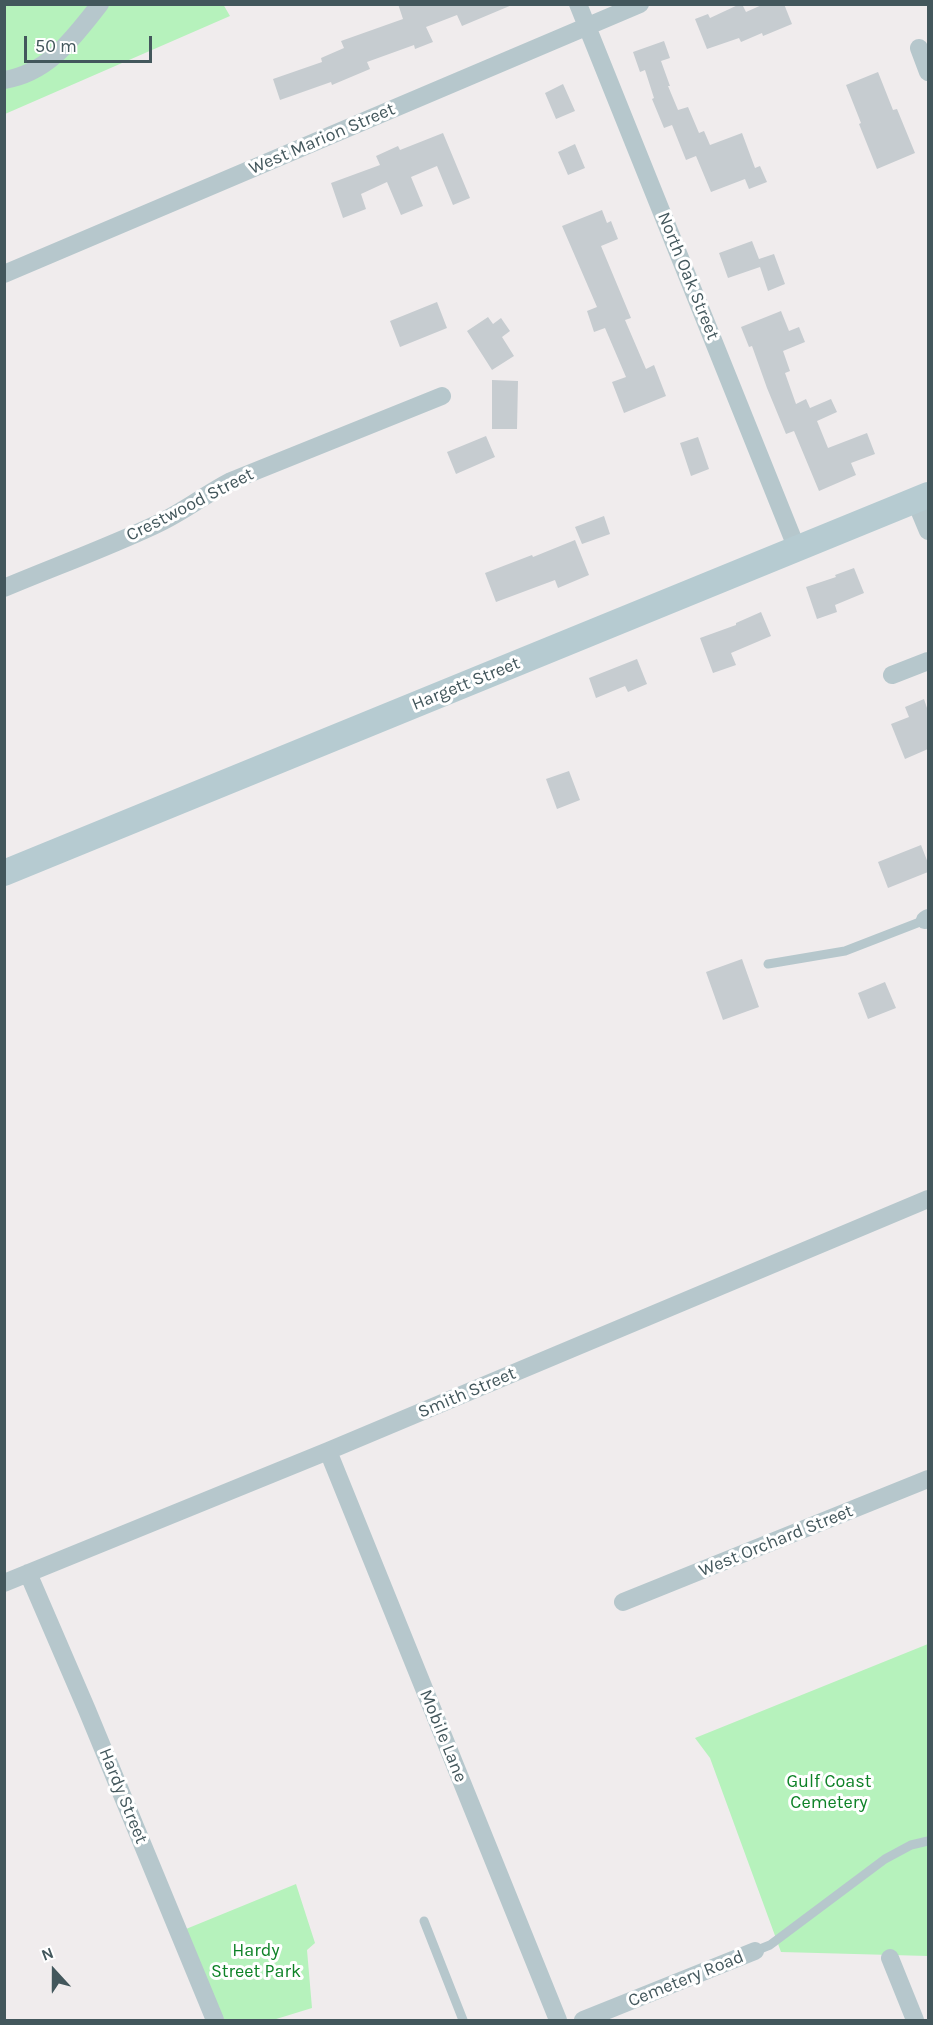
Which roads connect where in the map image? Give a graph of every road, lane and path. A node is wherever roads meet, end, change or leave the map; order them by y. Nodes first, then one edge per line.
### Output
1 (100, 4) edge
2 (578, 4) edge
3 (639, 4) edge
4 (587, 27) junction
5 (919, 48) dead end
6 (928, 72) edge
7 (4, 80) edge
8 (4, 274) edge
9 (442, 396) dead end
10 (922, 497) edge
11 (928, 531) edge
12 (796, 549) junction
13 (4, 588) edge
14 (928, 661) edge
15 (892, 675) dead end
16 (4, 873) edge
17 (927, 919) edge
18 (768, 964) dead end
19 (928, 1199) edge
20 (328, 1450) junction
21 (928, 1479) edge
22 (28, 1573) junction
23 (4, 1582) edge
24 (623, 1602) dead end
25 (928, 1841) edge
26 (424, 1921) dead end
27 (755, 1951) joint
28 (890, 1958) dead end
29 (215, 2020) edge
30 (463, 2020) edge
31 (558, 2020) edge
32 (587, 2020) edge
33 (915, 2020) edge

1 - 7 street
2 - 4 street, North Oak Street
3 - 4 street, West Marion Street
4 - 8 street, West Marion Street
4 - 12 street, North Oak Street
5 - 6 street
9 - 13 street, Crestwood Street
10 - 11 street
10 - 12 street, Hargett Street
12 - 16 street, Hargett Street
14 - 15 street
17 - 18 lane
19 - 20 street, Smith Street
20 - 22 street, Smith Street
20 - 31 street, Mobile Lane
21 - 24 street, West Orchard Street
22 - 23 street, Smith Street
22 - 29 street, Hardy Street
25 - 27 lane
26 - 30 lane
27 - 32 street, Cemetery Road
28 - 33 street

